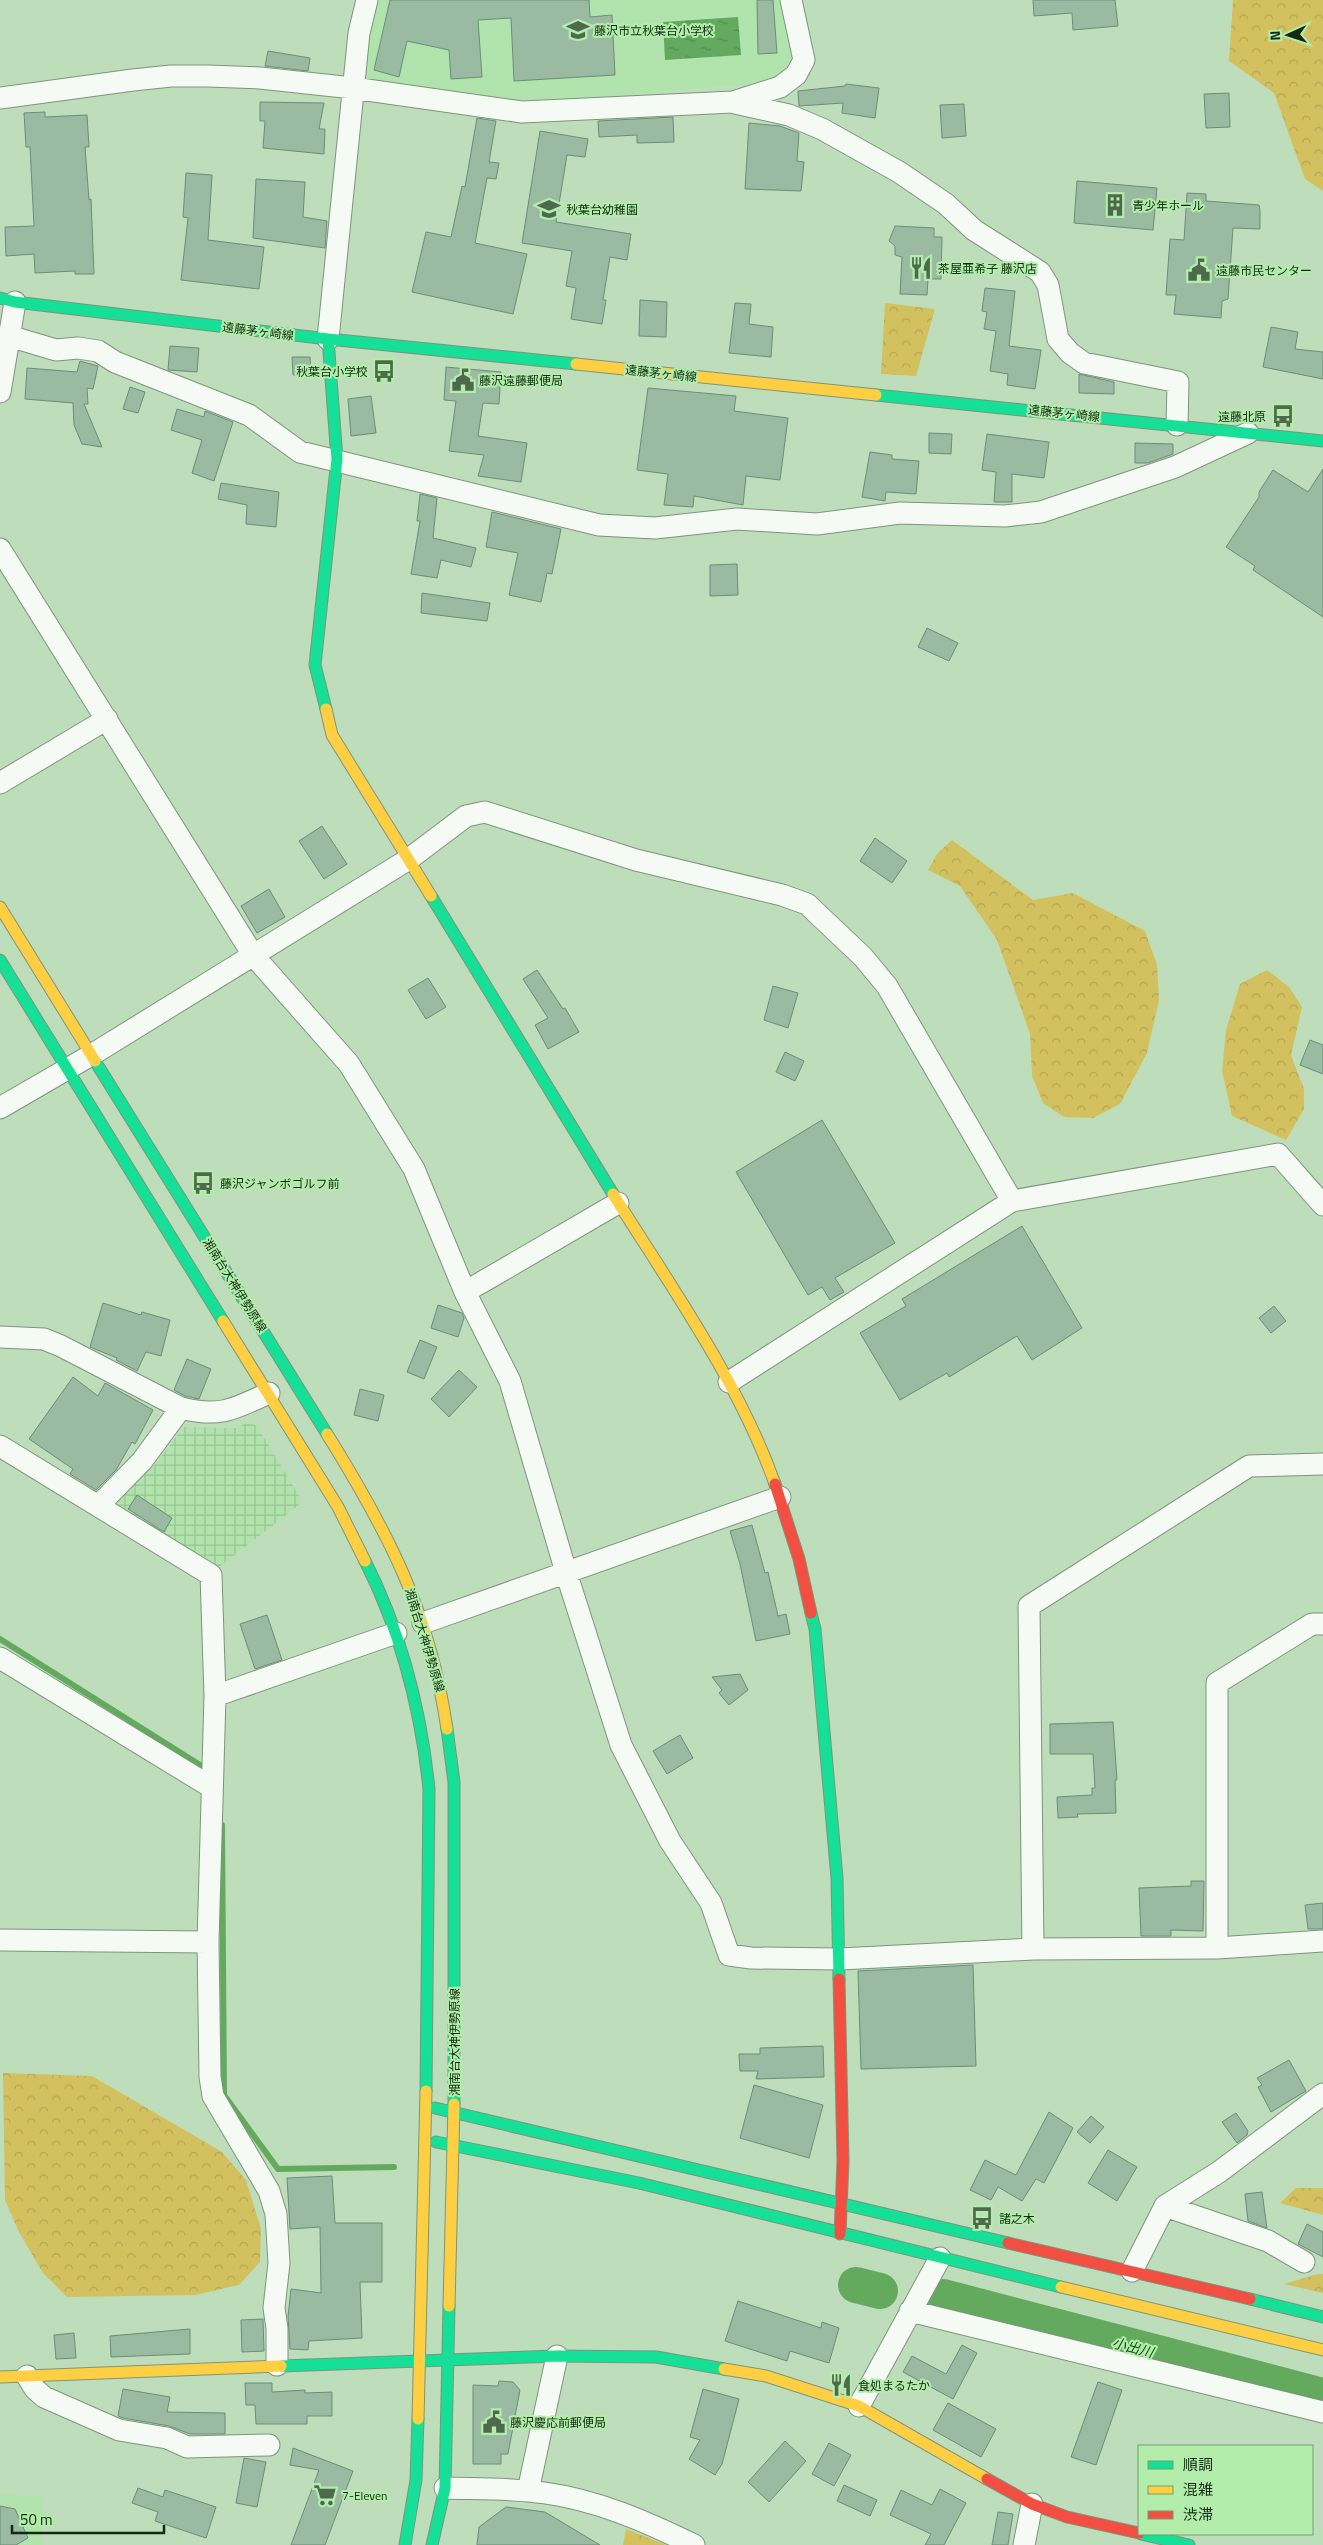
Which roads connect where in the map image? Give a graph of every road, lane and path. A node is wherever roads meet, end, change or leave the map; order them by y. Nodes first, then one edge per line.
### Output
1 (366, 0) edge
2 (791, 0) edge
3 (353, 88) junction
4 (0, 98) edge
5 (733, 102) junction
6 (8, 300) edge
7 (9, 336) junction
8 (328, 339) junction
9 (0, 392) edge
10 (1177, 425) junction
11 (1248, 433) junction
12 (1323, 441) edge
13 (337, 459) junction
14 (0, 549) edge
15 (107, 719) junction
16 (0, 783) edge
17 (409, 859) junction
18 (0, 907) edge
19 (253, 955) junction
20 (0, 960) edge
21 (93, 1054) junction
22 (67, 1069) junction
23 (0, 1108) edge
24 (1012, 1201) junction
25 (618, 1203) junction
26 (1323, 1205) edge
27 (465, 1292) junction
28 (0, 1337) edge
29 (729, 1382) junction
30 (269, 1393) junction
31 (181, 1408) junction
32 (0, 1446) edge
33 (1323, 1464) edge
34 (780, 1497) junction
35 (98, 1506) junction
36 (566, 1572) junction
37 (422, 1623) junction
38 (1323, 1624) edge
39 (396, 1632) junction
40 (0, 1658) edge
41 (215, 1696) junction
42 (211, 1787) junction
43 (0, 1940) edge
44 (1323, 1941) edge
45 (208, 1942) junction
46 (1217, 1948) junction
47 (1032, 1949) junction
48 (840, 1959) junction
49 (1323, 2094) edge
50 (426, 2107) junction
51 (454, 2111) junction
52 (426, 2140) junction
53 (453, 2145) junction
54 (843, 2206) junction
55 (1165, 2206) junction
56 (840, 2234) junction
57 (940, 2258) junction
58 (1304, 2262) dead end
59 (1132, 2271) junction
60 (910, 2311) junction
61 (1323, 2317) edge
62 (1323, 2350) edge
63 (557, 2356) junction
64 (420, 2362) junction
65 (449, 2362) junction
66 (277, 2365) junction
67 (27, 2376) junction
68 (0, 2377) edge
69 (859, 2406) junction
70 (1323, 2412) edge
71 (269, 2445) dead end
72 (446, 2488) junction
73 (528, 2491) junction
74 (1032, 2504) junction
75 (1138, 2534) edge
76 (1144, 2535) edge
77 (406, 2545) edge
78 (432, 2545) edge
79 (694, 2545) edge
80 (1024, 2545) edge
81 (1189, 2545) edge

1 - 3 street
2 - 5 street
3 - 4 street
3 - 5 street
3 - 8 street
5 - 10 street
6 - 7 street
6 - 8 street, 遠藤茅ヶ崎線
7 - 9 street
7 - 13 street
8 - 10 street, 遠藤茅ヶ崎線
8 - 13 street
10 - 11 street, 遠藤茅ヶ崎線
11 - 12 street, 遠藤茅ヶ崎線
11 - 13 street
13 - 17 street
14 - 15 street
15 - 16 street
15 - 19 street
17 - 19 street
17 - 24 street
17 - 25 street
18 - 21 street, 湘南台大神伊勢原線
19 - 21 street
19 - 27 street
20 - 22 street
21 - 22 street
21 - 37 street, 湘南台大神伊勢原線
22 - 23 street
22 - 30 street
24 - 26 street
24 - 29 street
25 - 27 street
25 - 29 street
27 - 36 street
28 - 31 street
29 - 34 street
30 - 31 street
30 - 39 street
31 - 35 street
32 - 35 street
33 - 47 street
34 - 36 street
34 - 48 street
35 - 41 street
36 - 37 street
36 - 48 street
37 - 51 street, 湘南台大神伊勢原線
38 - 46 street
39 - 41 street
39 - 50 street
40 - 42 street
41 - 42 street
42 - 45 street
43 - 45 street
44 - 46 street
45 - 66 street
46 - 47 street
47 - 48 street
48 - 54 street
49 - 55 street
50 - 51 street
50 - 52 street
51 - 53 street, 湘南台大神伊勢原線
51 - 54 street
52 - 53 street
52 - 64 street
53 - 56 street
53 - 65 street, 湘南台大神伊勢原線
54 - 56 street
54 - 59 street
55 - 58 street
55 - 59 street
56 - 57 street
57 - 60 street
57 - 62 street
59 - 61 street
60 - 69 street
60 - 70 street
63 - 65 street
63 - 69 street
63 - 73 street
64 - 65 street
64 - 66 street
64 - 77 street
65 - 72 street, 湘南台大神伊勢原線
66 - 67 street
67 - 68 street
67 - 71 street
69 - 74 street
72 - 73 street
72 - 78 street, 湘南台大神伊勢原線
73 - 79 street
74 - 75 street
74 - 80 street
76 - 81 street

